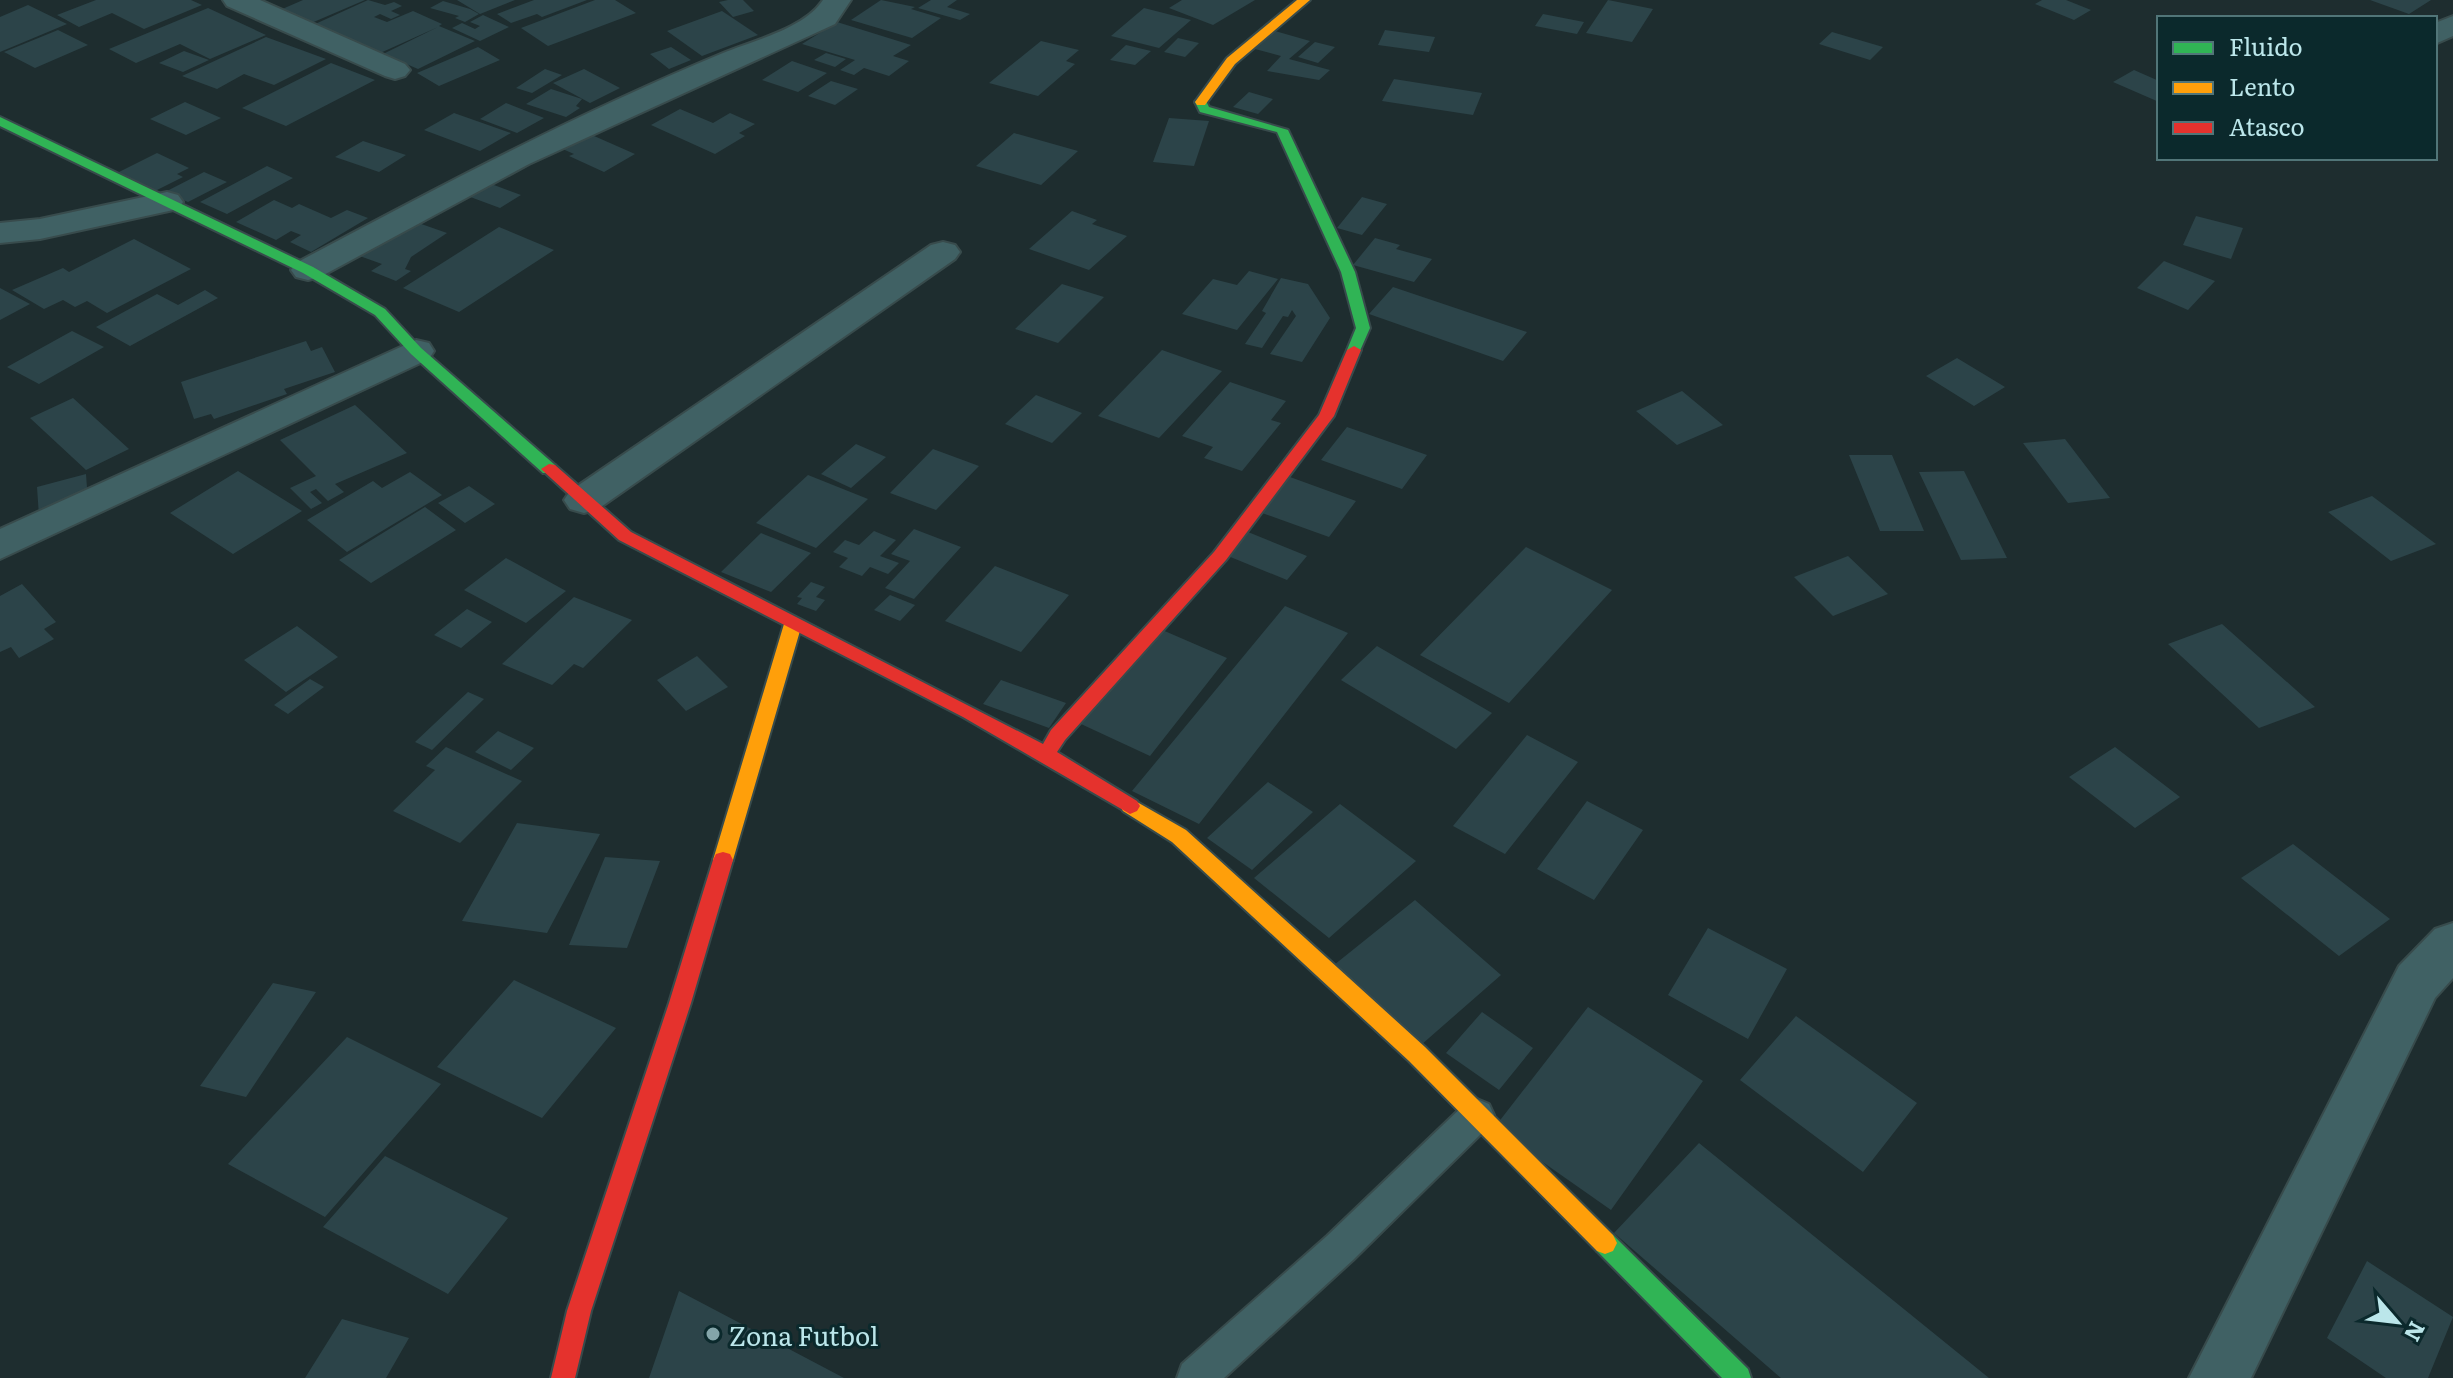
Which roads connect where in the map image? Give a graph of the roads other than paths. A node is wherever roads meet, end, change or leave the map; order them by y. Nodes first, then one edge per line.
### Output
1 (237, 0) edge
2 (837, 0) edge
3 (1304, 0) edge
4 (395, 70) dead end
5 (0, 121) edge
6 (167, 202) junction
7 (0, 233) edge
8 (943, 252) dead end
9 (308, 270) junction
10 (416, 351) junction
11 (584, 500) junction
12 (0, 545) edge
13 (793, 624) junction
14 (1046, 754) junction
15 (2453, 944) edge
16 (1477, 1115) junction
17 (563, 1378) edge
18 (1196, 1378) edge
19 (1739, 1378) edge
20 (2219, 1378) edge

1 - 4 street
2 - 9 street
3 - 14 street
5 - 6 street
6 - 7 street
6 - 9 street
8 - 11 street
9 - 10 street
10 - 11 street
10 - 12 street
11 - 13 street
13 - 14 street
13 - 17 street
14 - 16 street
15 - 20 street
16 - 18 lane
16 - 19 street

